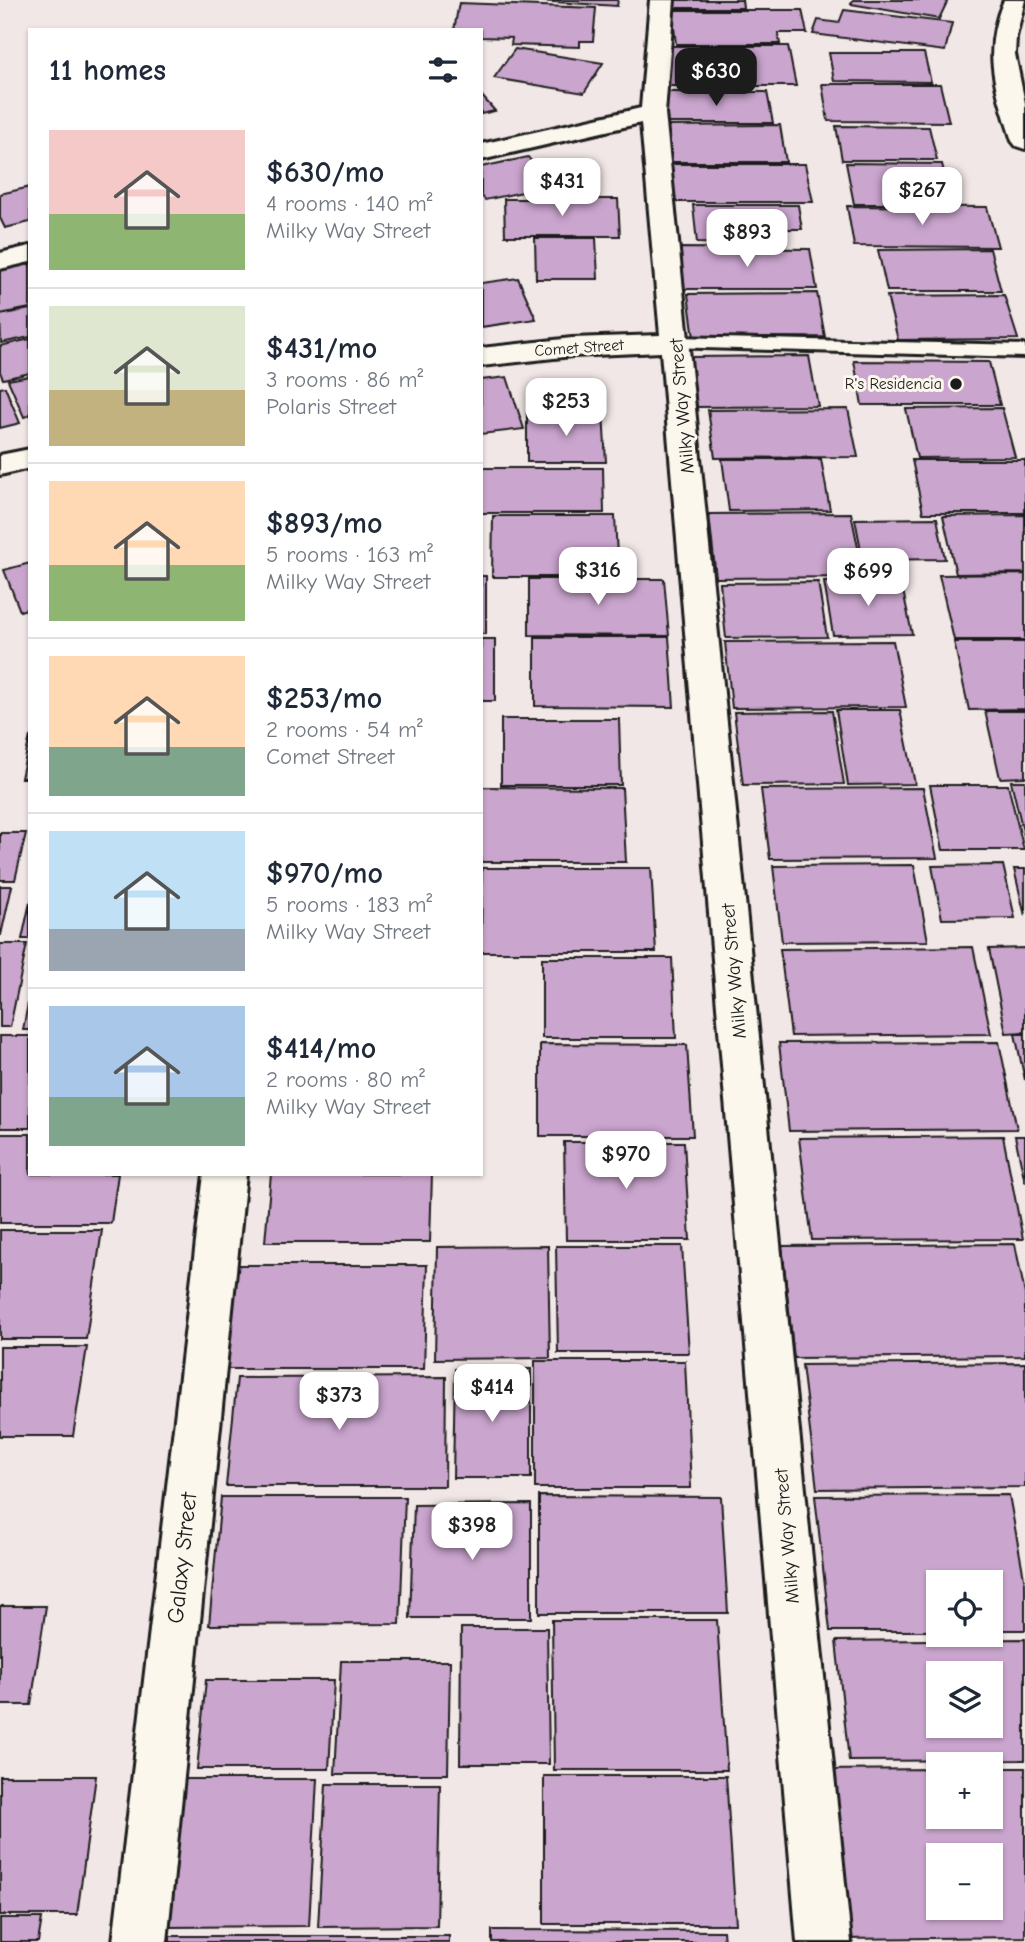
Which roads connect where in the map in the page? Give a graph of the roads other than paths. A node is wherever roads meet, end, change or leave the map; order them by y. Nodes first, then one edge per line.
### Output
1 (662, 0) edge
2 (1016, 0) edge
3 (653, 113) junction
4 (1024, 138) edge
5 (483, 152) edge
6 (28, 254) edge
7 (0, 261) edge
8 (676, 343) junction
9 (1025, 351) edge
10 (483, 357) edge
11 (28, 458) edge
12 (0, 465) edge
13 (225, 1176) edge
14 (141, 1942) edge
15 (824, 1942) edge

1 - 3 street, Milky Way Street
2 - 4 street
3 - 5 street
3 - 8 street, Milky Way Street
6 - 7 street
8 - 9 lane
8 - 10 street, Comet Street
8 - 15 street, Milky Way Street
11 - 12 street
13 - 14 street, Galaxy Street

